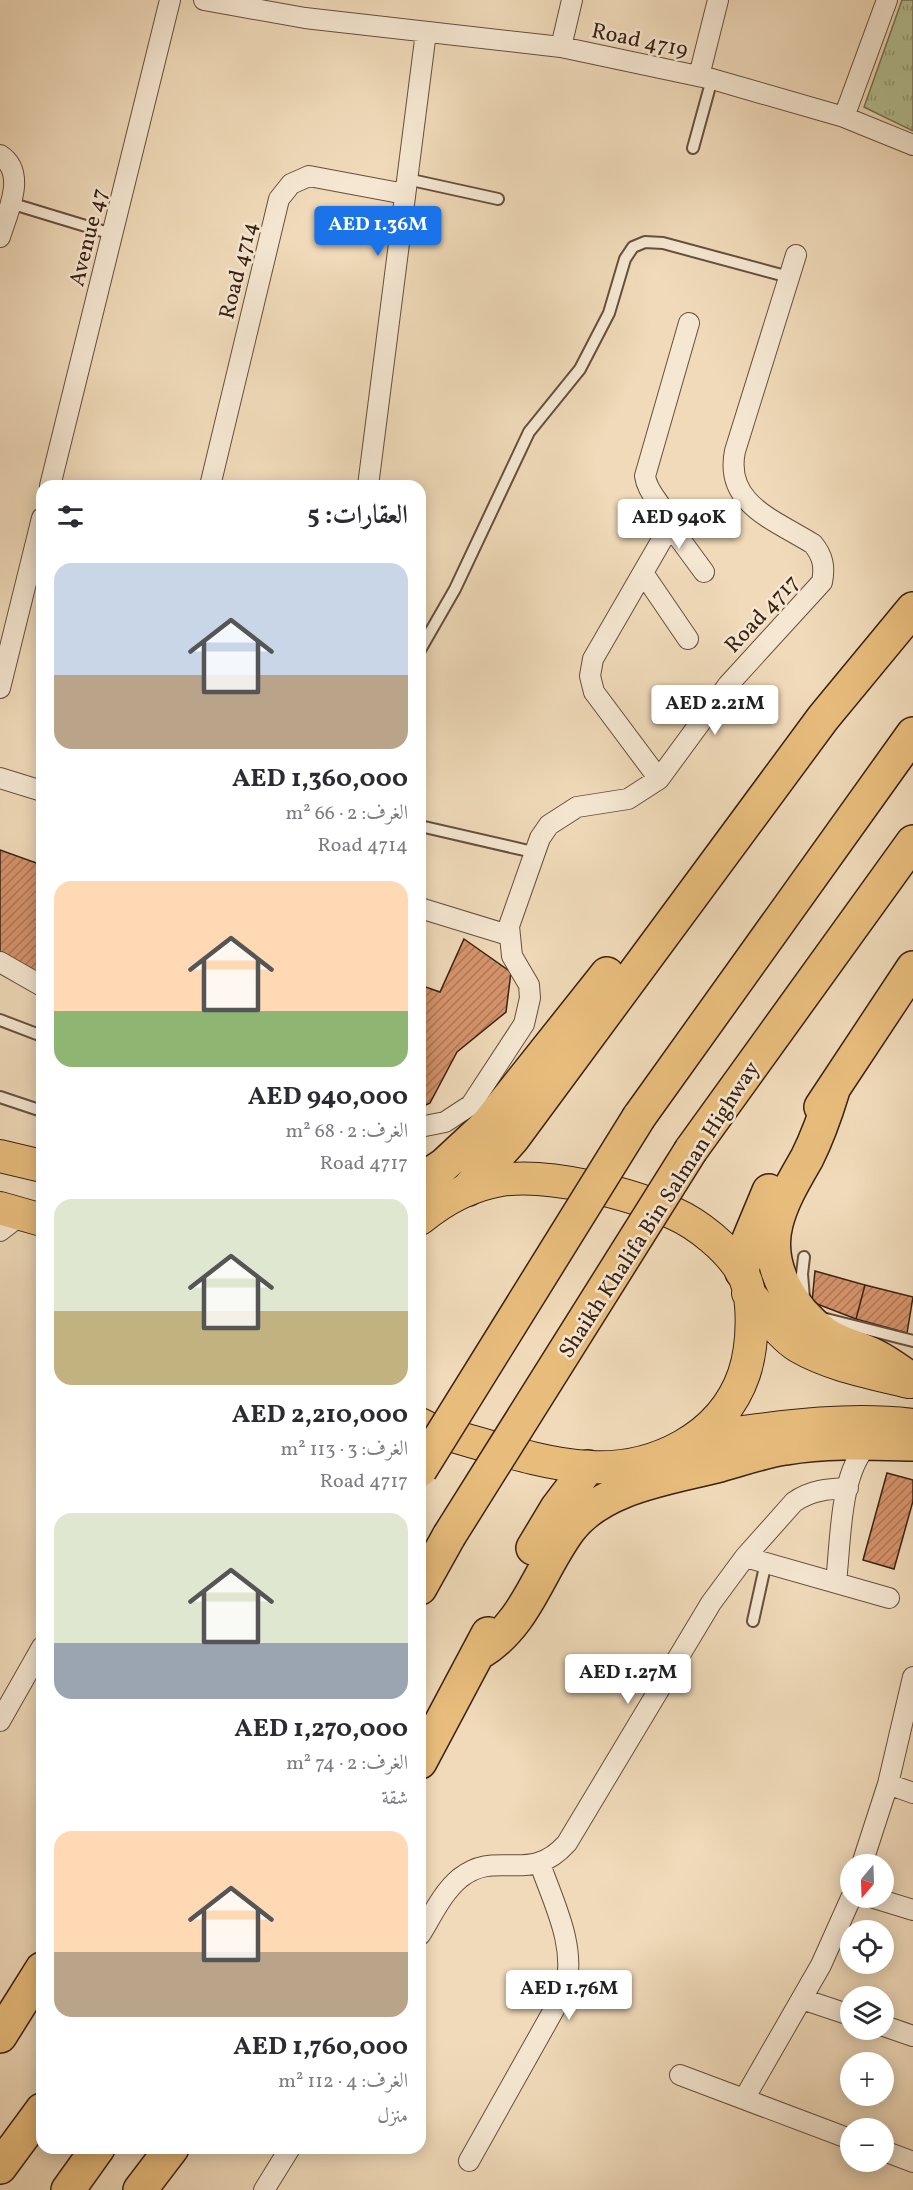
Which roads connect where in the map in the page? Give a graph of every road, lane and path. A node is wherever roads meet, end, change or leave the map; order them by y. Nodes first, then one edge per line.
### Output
1 (170, 0) edge
2 (204, 0) edge
3 (572, 0) edge
4 (718, 0) edge
5 (887, 0) edge
6 (426, 32) junction
7 (561, 47) junction
8 (706, 78) junction
9 (844, 117) junction
10 (913, 145) edge
11 (693, 148) dead end
12 (0, 155) edge
13 (406, 187) junction
14 (13, 197) junction
15 (498, 199) dead end
16 (112, 234) junction
17 (0, 237) edge
18 (796, 255) dead end
19 (789, 277) junction
20 (689, 323) dead end
21 (51, 480) edge
22 (211, 480) edge
23 (370, 480) edge
24 (668, 523) junction
25 (36, 542) edge
26 (705, 572) dead end
27 (643, 573) junction
28 (913, 609) edge
29 (688, 639) dead end
30 (426, 640) edge
31 (0, 688) edge
32 (913, 734) edge
33 (0, 778) edge
34 (659, 779) junction
35 (36, 789) edge
36 (426, 827) edge
37 (913, 842) edge
38 (533, 852) junction
39 (699, 883) junction
40 (426, 910) edge
41 (508, 935) junction
42 (0, 962) edge
43 (913, 968) edge
44 (36, 983) edge
45 (0, 1020) edge
46 (36, 1034) edge
47 (833, 1090) junction
48 (0, 1097) edge
49 (36, 1109) edge
50 (426, 1126) edge
51 (0, 1156) edge
52 (36, 1165) edge
53 (468, 1189) junction
54 (426, 1199) edge
55 (426, 1205) edge
56 (804, 1257) dead end
57 (745, 1282) junction
58 (913, 1341) edge
59 (913, 1382) edge
60 (913, 1425) edge
61 (426, 1427) edge
62 (697, 1438) junction
63 (870, 1443) junction
64 (819, 1444) junction
65 (913, 1444) edge
66 (426, 1460) edge
67 (588, 1467) junction
68 (848, 1483) junction
69 (745, 1557) junction
70 (766, 1562) junction
71 (426, 1577) edge
72 (836, 1582) junction
73 (889, 1598) dead end
74 (753, 1621) dead end
75 (479, 1653) junction
76 (36, 1658) edge
77 (913, 1677) edge
78 (0, 1721) edge
79 (426, 1751) edge
80 (888, 1784) junction
81 (913, 1793) edge
82 (865, 1854) edge
83 (540, 1864) junction
84 (894, 1904) edge
85 (846, 1908) edge
86 (913, 1910) edge
87 (426, 1925) edge
88 (36, 1979) edge
89 (802, 1999) junction
90 (840, 2012) edge
91 (894, 2029) edge
92 (0, 2036) edge
93 (913, 2036) edge
94 (680, 2075) dead end
95 (744, 2099) junction
96 (36, 2118) edge
97 (840, 2135) edge
98 (94, 2154) edge
99 (167, 2154) edge
100 (286, 2154) edge
101 (894, 2155) edge
102 (469, 2161) dead end
103 (913, 2162) edge
104 (0, 2167) edge
105 (68, 2190) edge
106 (140, 2190) edge
107 (264, 2190) edge

1 - 16 street, Avenue 47
2 - 6 street, Road 4719
3 - 7 street
4 - 8 street
5 - 9 street
6 - 7 street, Road 4719
6 - 13 street
7 - 8 street, Road 4719
8 - 9 street, Road 4719
8 - 11 lane
9 - 10 street, Road 4719
12 - 14 street
13 - 15 lane
13 - 22 street, Road 4714
13 - 23 street
14 - 16 lane
14 - 17 street
16 - 21 street, Avenue 47
18 - 19 street, Road 4717
19 - 30 lane
19 - 34 street, Road 4717
20 - 24 street
24 - 26 street
24 - 27 street
25 - 31 street
27 - 29 street
27 - 34 street
28 - 39 highway
32 - 66 highway, bridge
33 - 35 street
34 - 38 street, Road 4717
36 - 38 lane
37 - 71 highway, Shaikh Khalifa Bin Salman Highway, bridge
38 - 41 street, Road 4717
39 - 53 highway
39 - 54 highway
40 - 41 street
41 - 50 street
42 - 44 street
43 - 47 highway
45 - 46 lane
47 - 57 highway
47 - 59 highway
48 - 49 lane
51 - 52 main road
53 - 55 main road
53 - 57 main road
56 - 58 lane
57 - 59 main road
57 - 62 main road
60 - 62 main road
61 - 67 main road
62 - 67 main road
63 - 64 highway
63 - 65 highway
63 - 68 street
64 - 68 street
64 - 75 highway
67 - 75 highway
68 - 69 street
68 - 72 street
69 - 70 street
69 - 83 street
70 - 72 street
70 - 74 lane
72 - 73 street
75 - 79 highway
76 - 78 street
77 - 80 street
80 - 81 street
80 - 82 street
83 - 87 street
83 - 102 street
84 - 86 street
85 - 89 street
88 - 92 highway
89 - 90 street
89 - 95 street
91 - 93 street
94 - 95 street
95 - 97 street
96 - 104 highway
98 - 105 highway
99 - 106 highway
100 - 107 street
101 - 103 street

